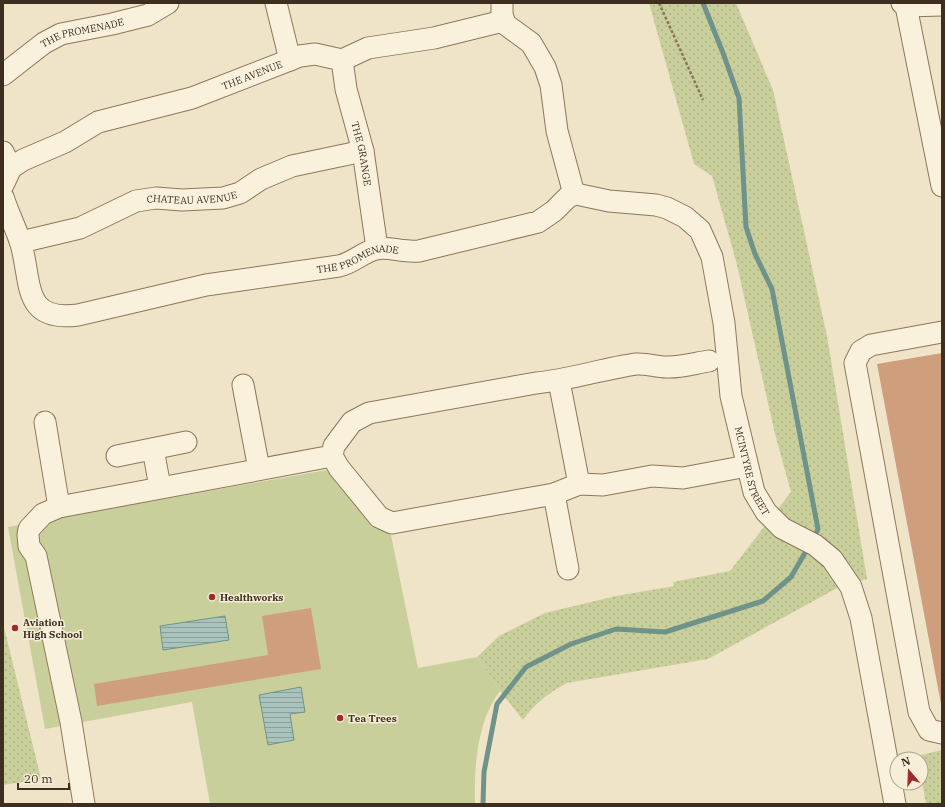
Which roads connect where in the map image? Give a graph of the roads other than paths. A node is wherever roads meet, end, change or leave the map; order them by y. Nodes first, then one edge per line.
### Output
1 (168, 3) edge
2 (276, 3) edge
3 (904, 4) edge
4 (942, 5) edge
5 (503, 12) edge
6 (290, 60) junction
7 (342, 60) junction
8 (3, 76) edge
9 (363, 151) junction
10 (6, 168) edge
11 (942, 186) edge
12 (574, 194) junction
13 (3, 197) edge
14 (21, 242) junction
15 (377, 248) junction
16 (942, 332) edge
17 (709, 361) dead end
18 (559, 381) junction
19 (243, 385) dead end
20 (45, 422) dead end
21 (186, 442) dead end
22 (153, 449) junction
23 (117, 456) dead end
24 (332, 456) junction
25 (747, 466) junction
26 (259, 469) junction
27 (579, 484) junction
28 (160, 488) junction
29 (554, 494) junction
30 (59, 507) junction
31 (568, 569) dead end
32 (942, 733) edge
33 (84, 804) edge
34 (895, 804) edge

1 - 8 street, THE PROMENADE
2 - 6 street
3 - 4 street
3 - 11 street
5 - 7 street
5 - 12 street
6 - 7 street, THE AVENUE
6 - 10 street, THE AVENUE
7 - 9 street, THE GRANGE
9 - 14 street, CHATEAU AVENUE
9 - 15 street, THE GRANGE
12 - 15 street, THE PROMENADE
12 - 25 street, MCINTYRE STREET
13 - 14 street, THE PROMENADE
14 - 15 street, THE PROMENADE
16 - 32 street
17 - 18 street
18 - 24 street
18 - 27 street
19 - 26 street
20 - 30 street
21 - 22 street
22 - 23 street
22 - 28 street
24 - 26 street
24 - 29 street
25 - 27 street
25 - 34 street, MCINTYRE STREET
26 - 28 street
27 - 29 street
28 - 30 street
29 - 31 street
30 - 33 street

